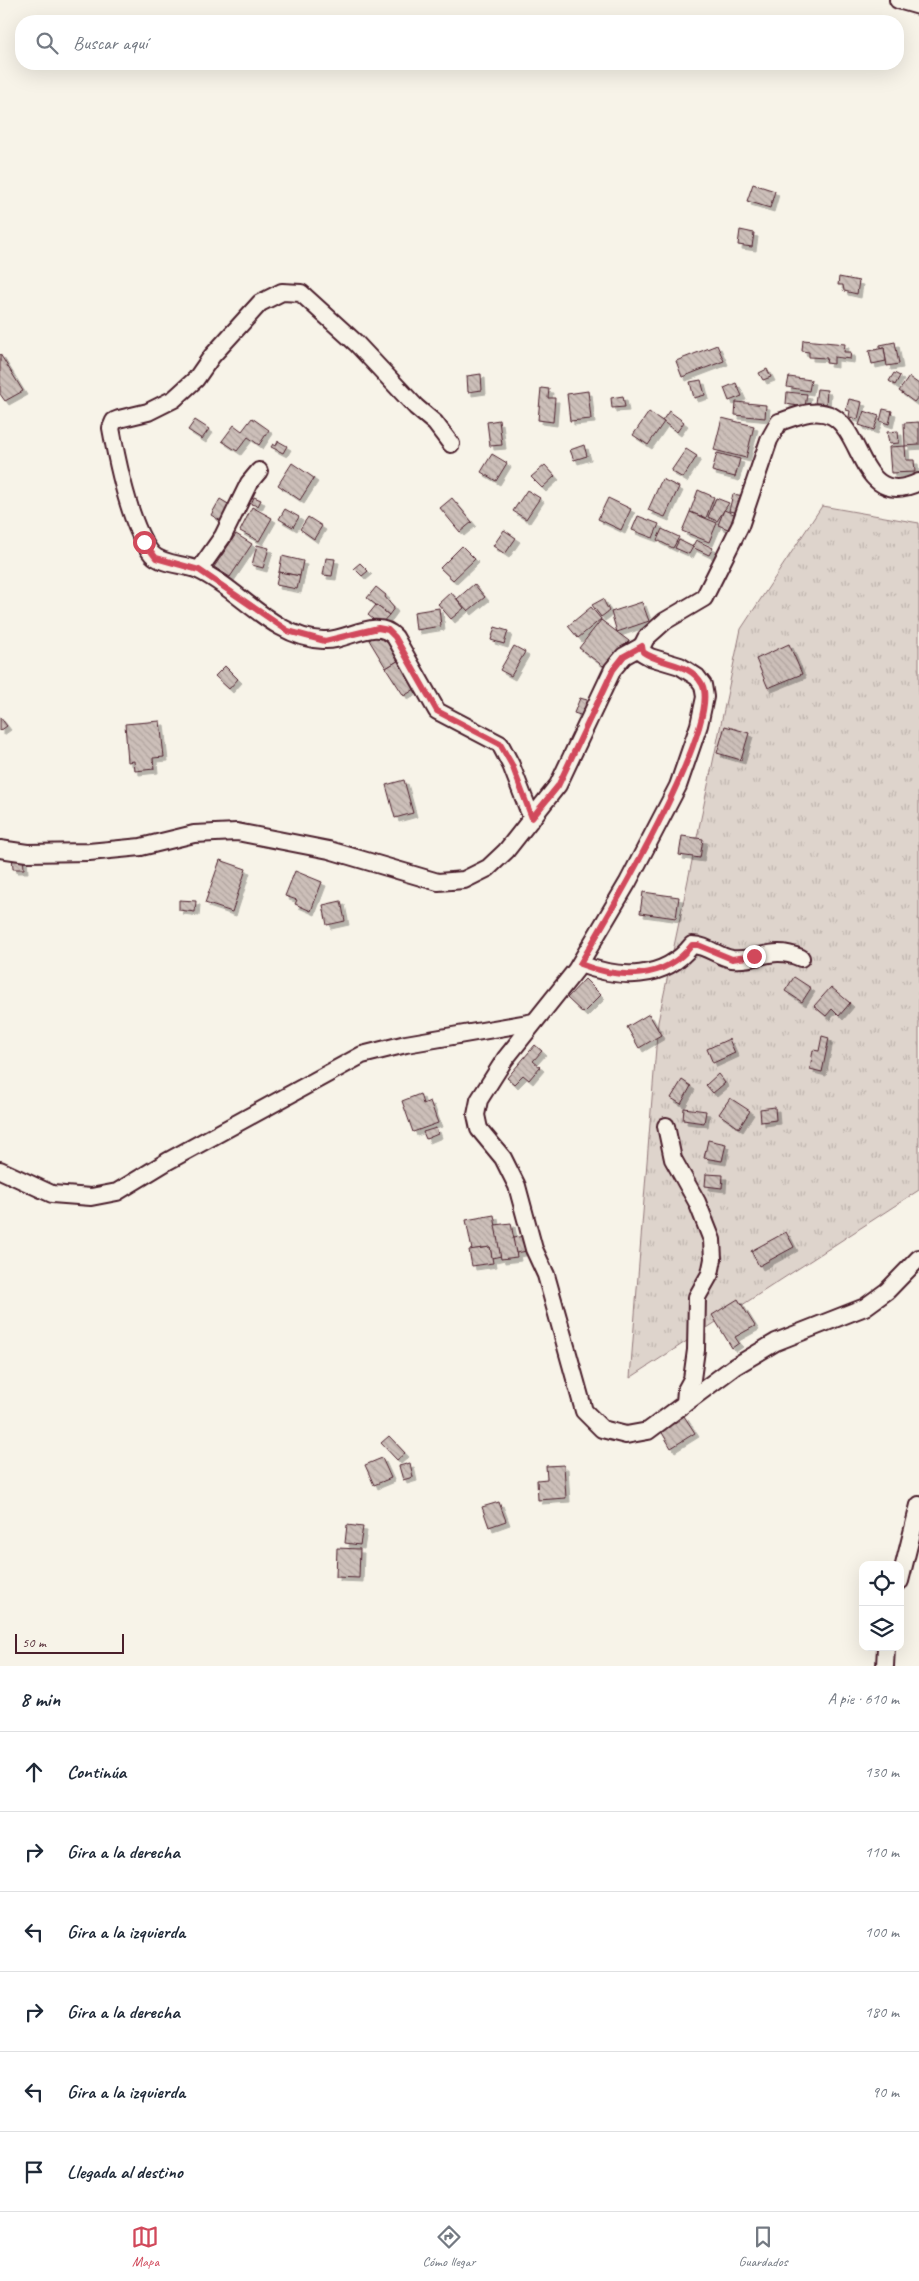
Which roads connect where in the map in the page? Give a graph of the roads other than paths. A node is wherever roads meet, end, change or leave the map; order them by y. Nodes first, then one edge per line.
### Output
1 (898, 0) edge
2 (919, 6) edge
3 (451, 444) dead end
4 (259, 471) dead end
5 (919, 482) edge
6 (199, 570) junction
7 (642, 646) junction
8 (532, 818) junction
9 (0, 849) edge
10 (801, 958) dead end
11 (580, 964) junction
12 (534, 1022) junction
13 (666, 1126) dead end
14 (0, 1170) edge
15 (919, 1258) edge
16 (686, 1403) junction
17 (919, 1505) edge
18 (904, 1564) edge
19 (886, 1651) edge
20 (885, 1666) edge

1 - 2 street
3 - 6 street
4 - 6 street
5 - 7 street
6 - 8 street
7 - 8 street
7 - 11 street
8 - 9 street
10 - 11 street
11 - 12 street
12 - 14 street
12 - 16 street
13 - 16 street
15 - 16 street
17 - 18 street
19 - 20 street

